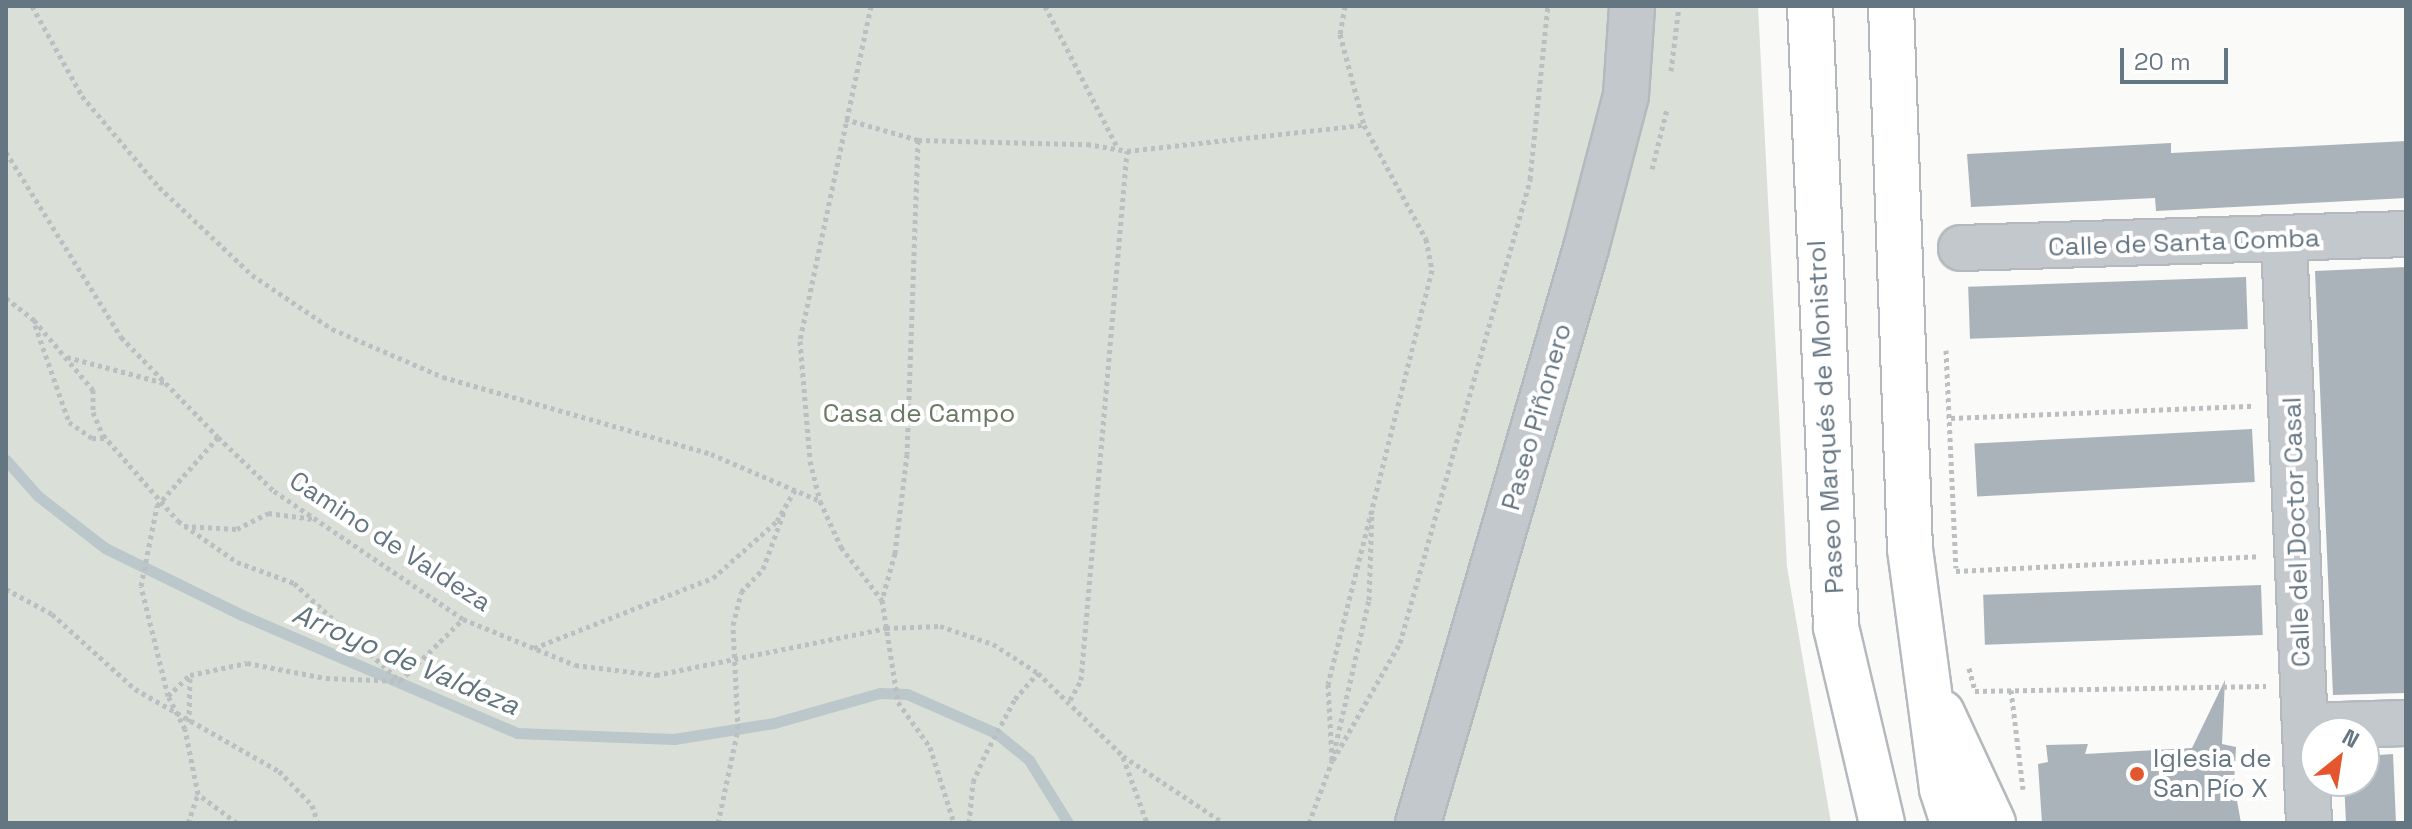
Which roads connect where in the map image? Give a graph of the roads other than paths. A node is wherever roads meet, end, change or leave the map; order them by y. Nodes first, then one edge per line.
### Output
1 (1632, 6) edge
2 (1810, 6) edge
3 (1891, 6) edge
4 (2406, 234) edge
5 (2284, 241) junction
6 (1961, 248) dead end
7 (1930, 689) junction
8 (2304, 706) junction
9 (2406, 723) edge
10 (1418, 823) edge
11 (1882, 823) edge
12 (1953, 823) edge
13 (1993, 823) edge
14 (2309, 823) edge

1 - 10 street, Paseo Piñonero
2 - 11 highway, Paseo Marqués de Monistrol
3 - 7 highway
4 - 5 street, Calle de Santa Comba
5 - 6 street, Calle de Santa Comba
5 - 8 street, Calle del Doctor Casal
7 - 12 highway
7 - 13 highway
8 - 9 street
8 - 14 street, Calle del Doctor Casal

